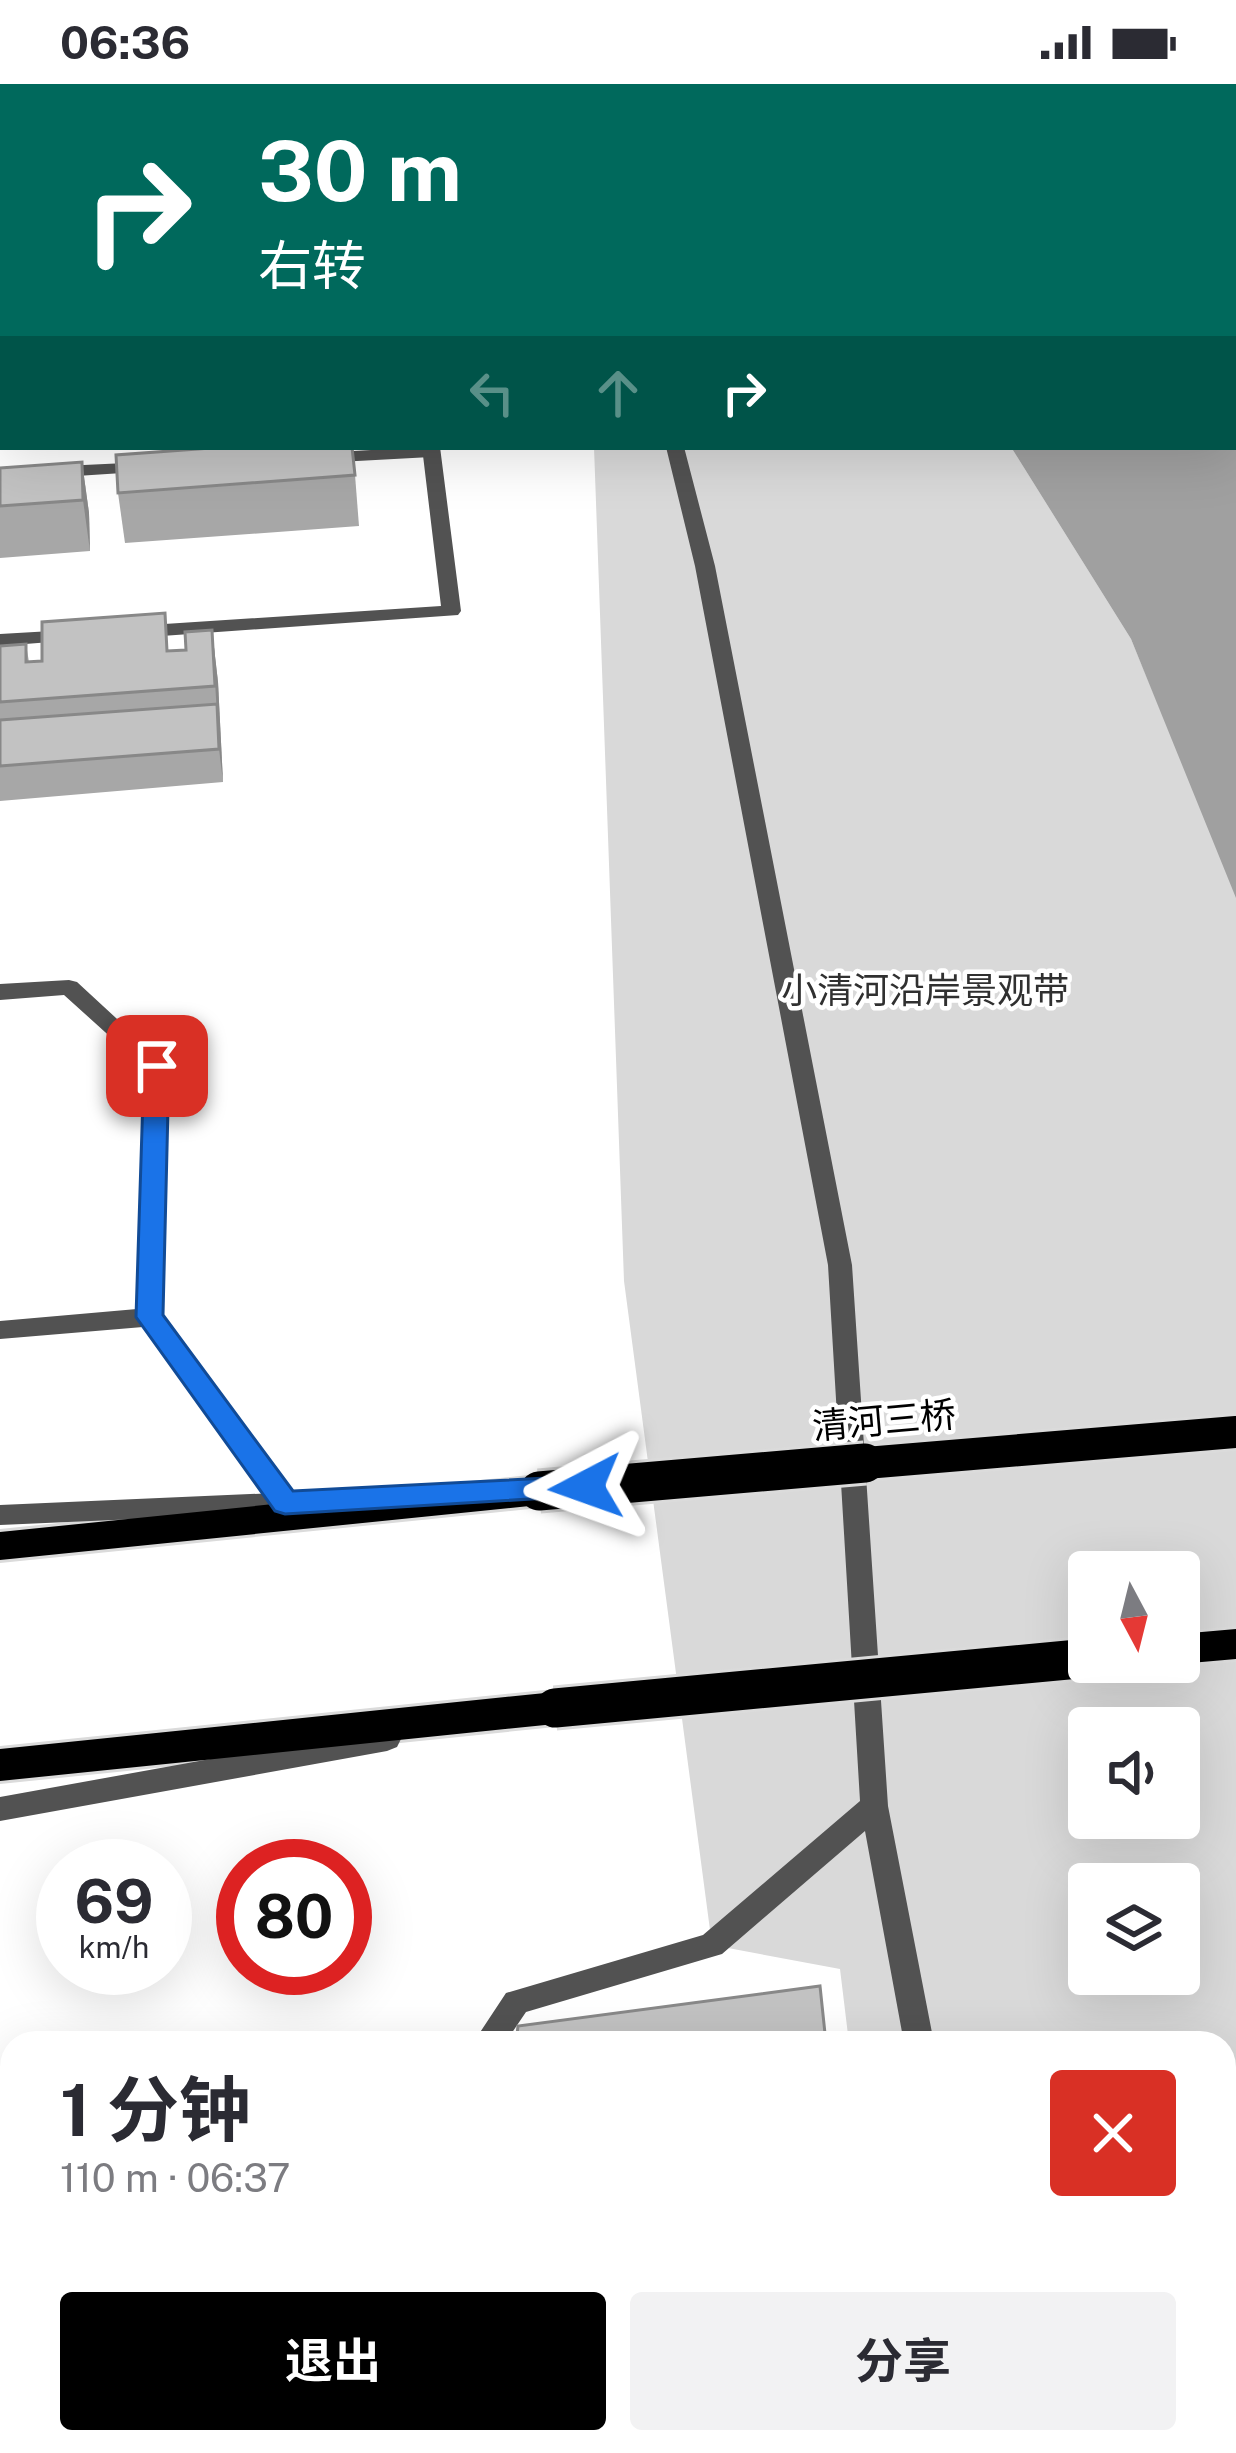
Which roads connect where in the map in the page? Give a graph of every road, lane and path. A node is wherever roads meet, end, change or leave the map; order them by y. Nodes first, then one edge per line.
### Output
1 (431, 450) edge
2 (676, 450) edge
3 (295, 459) edge
4 (159, 467) edge
5 (0, 475) edge
6 (119, 633) edge
7 (95, 634) edge
8 (0, 640) edge
9 (0, 992) edge
10 (149, 1317) junction
11 (0, 1330) edge
12 (1236, 1432) edge
13 (539, 1491) junction
14 (285, 1503) junction
15 (0, 1515) edge
16 (0, 1546) edge
17 (1236, 1644) edge
18 (1200, 1647) edge
19 (1068, 1660) edge
20 (555, 1708) junction
21 (0, 1765) edge
22 (874, 1806) junction
23 (0, 1809) edge
24 (496, 2031) edge
25 (917, 2031) edge

1 - 3 street
1 - 6 street
2 - 22 street
4 - 5 street
7 - 8 street
9 - 10 street
10 - 11 street
10 - 14 street
12 - 13 highway, 清河三桥, bridge
13 - 14 street
13 - 16 highway, 清河三桥
14 - 15 street
17 - 18 highway
19 - 20 highway, bridge
20 - 21 highway
20 - 23 street
22 - 24 street
22 - 25 street

